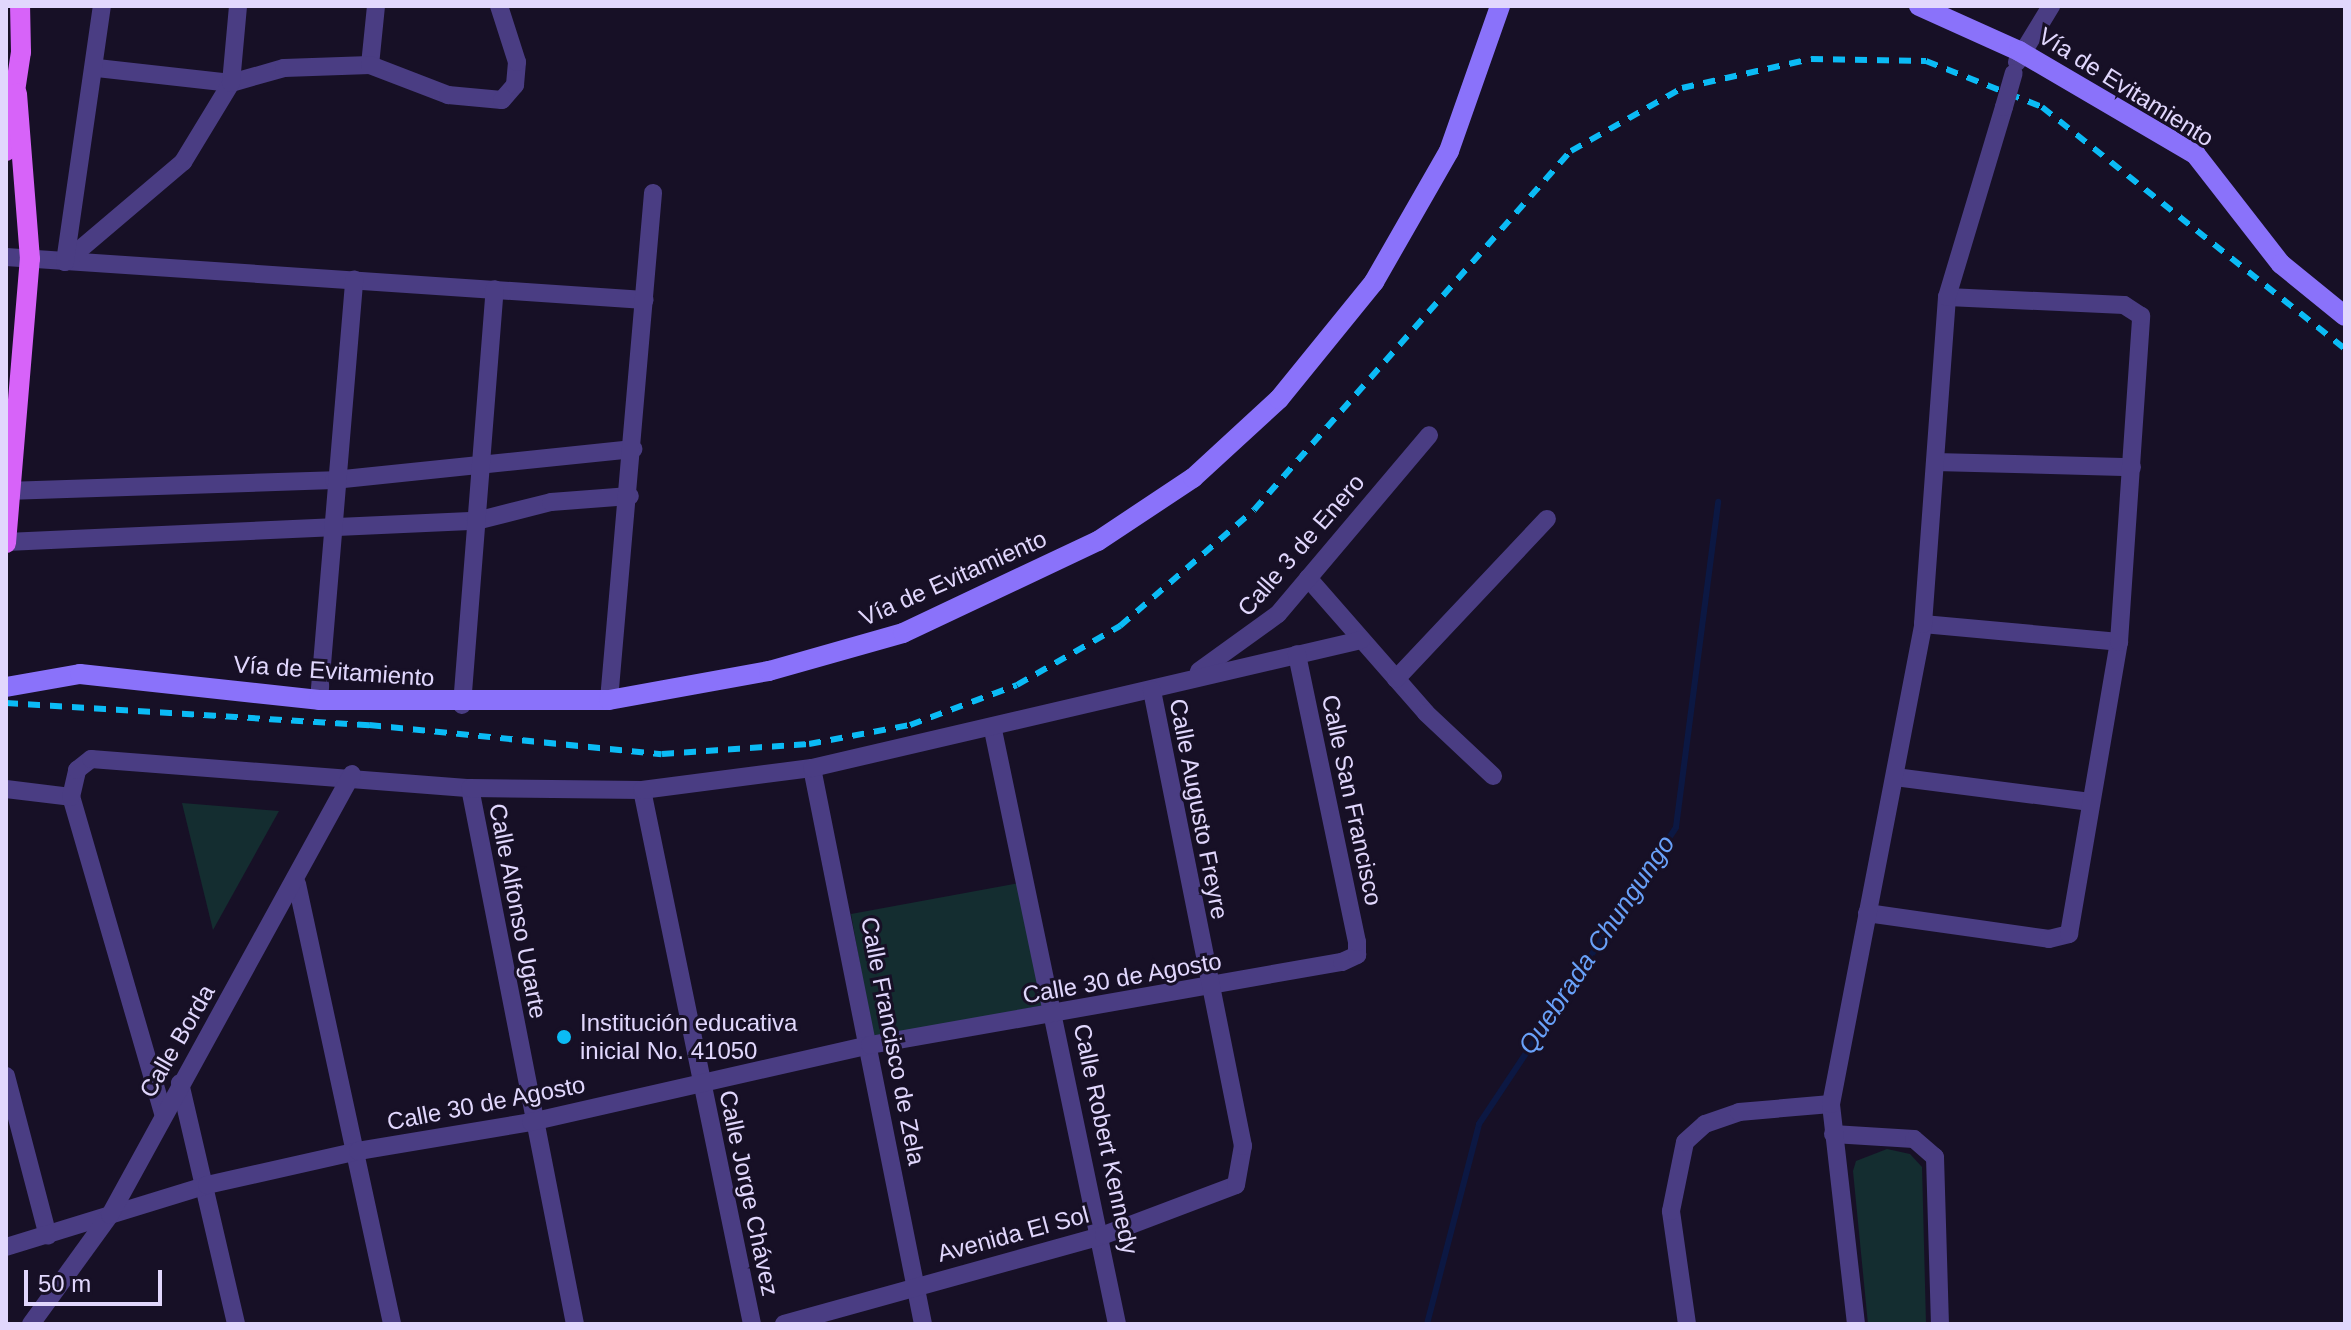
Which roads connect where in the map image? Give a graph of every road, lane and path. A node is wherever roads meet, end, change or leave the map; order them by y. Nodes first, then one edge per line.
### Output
1 (20, 6) edge
2 (102, 6) edge
3 (238, 6) edge
4 (376, 6) edge
5 (499, 6) edge
6 (1500, 6) edge
7 (1919, 6) edge
8 (2051, 6) edge
9 (2019, 51) junction
10 (370, 65) junction
11 (97, 68) junction
12 (231, 83) junction
13 (17, 94) junction
14 (6, 151) edge
15 (653, 193) dead end
16 (6, 257) edge
17 (30, 259) junction
18 (65, 262) junction
19 (354, 279) junction
20 (495, 289) junction
21 (1947, 297) junction
22 (645, 300) junction
23 (2345, 316) edge
24 (1429, 435) dead end
25 (633, 449) junction
26 (1935, 462) junction
27 (2132, 467) junction
28 (481, 470) junction
29 (334, 480) junction
30 (8, 491) edge
31 (630, 496) junction
32 (1547, 519) dead end
33 (476, 521) junction
34 (333, 525) junction
35 (6, 543) edge
36 (1308, 578) junction
37 (1923, 624) junction
38 (1361, 640) junction
39 (2119, 642) junction
40 (1297, 654) junction
41 (16, 678) edge
42 (1396, 679) junction
43 (6, 687) edge
44 (1152, 690) junction
45 (319, 700) junction
46 (609, 700) junction
47 (462, 705) junction
48 (993, 730) junction
49 (812, 768) junction
50 (352, 774) junction
51 (1493, 776) dead end
52 (1895, 777) junction
53 (470, 788) junction
54 (6, 789) edge
55 (642, 790) junction
56 (71, 797) junction
57 (2090, 802) junction
58 (297, 884) junction
59 (1867, 913) junction
60 (1357, 955) joint
61 (1208, 987) junction
62 (1055, 1015) junction
63 (870, 1045) junction
64 (6, 1076) edge
65 (701, 1081) junction
66 (180, 1083) junction
67 (9, 1096) edge
68 (1831, 1104) junction
69 (163, 1113) junction
70 (531, 1122) junction
71 (1833, 1134) junction
72 (358, 1151) junction
73 (1244, 1171) joint
74 (207, 1185) junction
75 (110, 1215) junction
76 (1104, 1235) junction
77 (48, 1236) junction
78 (6, 1247) edge
79 (916, 1285) junction
80 (788, 1323) edge
81 (31, 1324) edge
82 (236, 1324) edge
83 (392, 1324) edge
84 (575, 1324) edge
85 (752, 1324) edge
86 (923, 1324) edge
87 (1117, 1324) edge
88 (1687, 1324) edge
89 (1856, 1324) edge
90 (1940, 1324) edge

1 - 13 main road
2 - 11 street
3 - 12 street
4 - 10 street
5 - 10 street
6 - 46 main road, Vía de Evitamiento
7 - 9 main road, Vía de Evitamiento
8 - 9 street
9 - 21 street, bridge
9 - 23 main road, Vía de Evitamiento
10 - 12 street
11 - 12 street
11 - 18 street
12 - 18 street
13 - 14 main road
13 - 17 main road
15 - 22 street
16 - 17 street
17 - 18 street
17 - 30 main road
18 - 19 street
19 - 20 street
19 - 29 street
20 - 22 street
20 - 28 street
21 - 26 street
21 - 27 street
22 - 25 street
24 - 36 street, Calle 3 de Enero
25 - 28 street
25 - 31 street
26 - 27 street
26 - 37 street
27 - 39 street
28 - 29 street
28 - 33 street
29 - 30 street
29 - 34 street
30 - 35 main road
31 - 33 street
31 - 46 street
32 - 42 street
33 - 34 street
33 - 47 street
34 - 35 street
34 - 45 street
36 - 38 street
36 - 44 street, Calle 3 de Enero
37 - 39 street
37 - 52 street
38 - 40 street
38 - 42 street
39 - 57 street
40 - 44 street
40 - 60 street, Calle San Francisco
41 - 43 main road, Vía de Evitamiento
41 - 45 main road, Vía de Evitamiento
42 - 51 street
44 - 48 street
44 - 61 street, Calle Augusto Freyre
45 - 47 main road, Vía de Evitamiento
46 - 47 main road, Vía de Evitamiento
48 - 49 street
48 - 62 street, Calle Robert Kennedy
49 - 55 street
49 - 63 street, Calle Francisco de Zela
50 - 53 street
50 - 56 street
50 - 58 street, Calle Borda
52 - 57 street
52 - 59 street
53 - 55 street
53 - 70 street, Calle Alfonso Ugarte
54 - 56 street
55 - 65 street, Calle Jorge Chávez
56 - 69 street
57 - 59 street
58 - 66 street, Calle Borda
58 - 72 street
59 - 68 street
60 - 61 street, Calle 30 de Agosto
61 - 62 street, Calle 30 de Agosto
61 - 73 street, Calle Augusto Freyre
62 - 63 street, Calle 30 de Agosto
62 - 76 street, Calle Robert Kennedy
63 - 65 street, Calle 30 de Agosto
63 - 79 street, Calle Francisco de Zela
64 - 67 street
65 - 70 street, Calle 30 de Agosto
65 - 85 street, Calle Jorge Chávez
66 - 69 street, Calle Borda
66 - 74 street
67 - 77 street
68 - 71 street
68 - 88 street
69 - 75 street, Calle Borda
70 - 72 street, Calle 30 de Agosto
70 - 84 street, Calle Alfonso Ugarte
71 - 89 street
71 - 90 street
72 - 74 street, Calle 30 de Agosto
72 - 83 street
73 - 76 street, Avenida El Sol
74 - 75 street, Calle 30 de Agosto
74 - 82 street
75 - 77 street, Calle 30 de Agosto
75 - 81 street, Calle Borda
76 - 79 street, Avenida El Sol
76 - 87 street, Calle Robert Kennedy
77 - 78 street, Calle 30 de Agosto
79 - 80 street, Avenida El Sol
79 - 86 street, Calle Francisco de Zela

